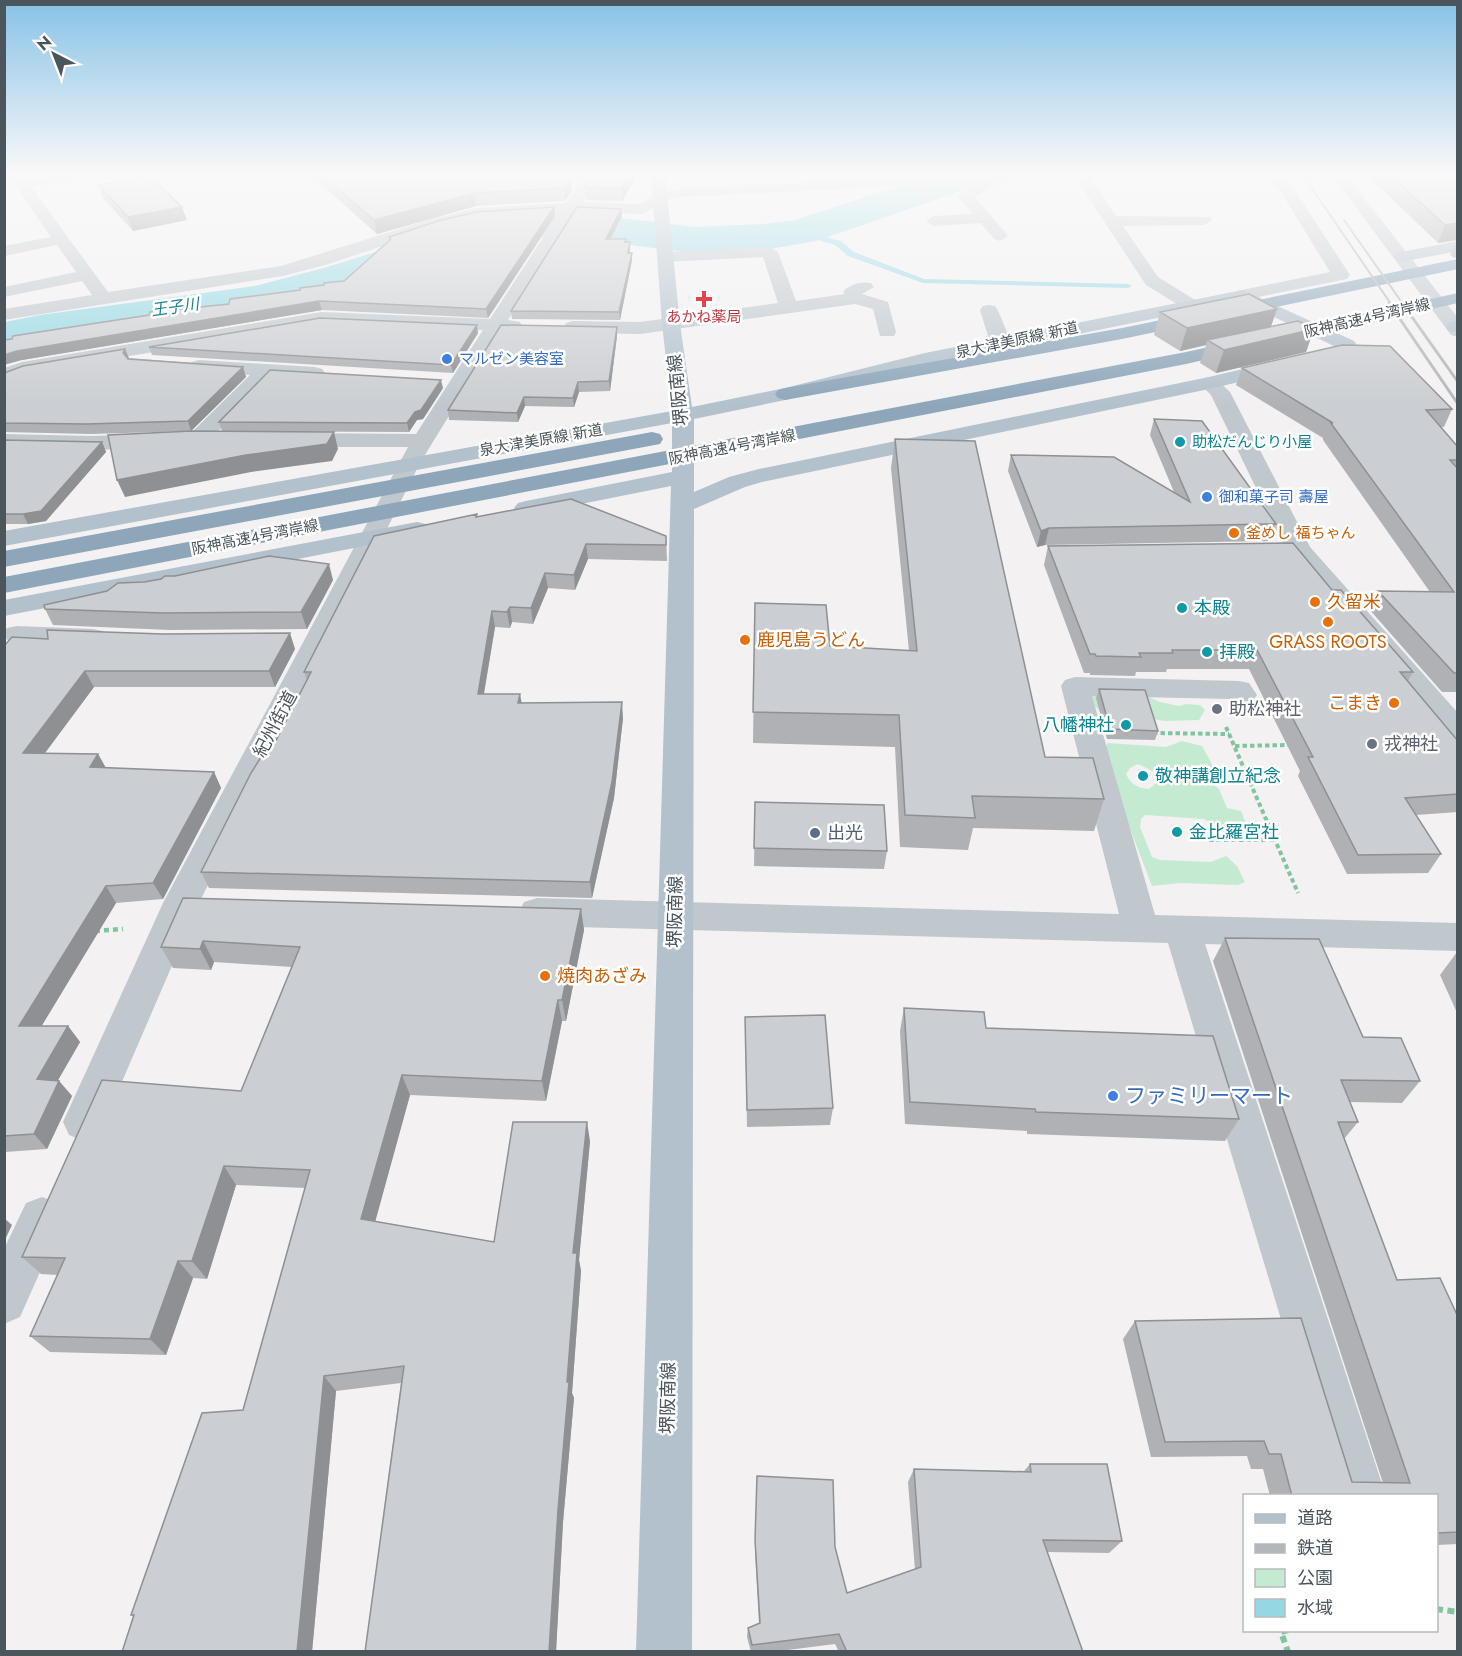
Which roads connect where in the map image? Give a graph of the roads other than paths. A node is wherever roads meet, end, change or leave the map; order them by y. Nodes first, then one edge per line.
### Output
1 (68, 251) edge
2 (345, 251) edge
3 (542, 251) edge
4 (665, 251) edge
5 (760, 251) edge
6 (1133, 251) edge
7 (1326, 251) edge
8 (1397, 251) edge
9 (1428, 251) edge
10 (1401, 256) junction
11 (86, 275) junction
12 (1455, 279) edge
13 (4, 292) edge
14 (1243, 295) junction
15 (104, 298) junction
16 (1191, 305) junction
17 (789, 308) junction
18 (989, 310) dead end
19 (4, 315) edge
20 (671, 324) junction
21 (1457, 324) edge
22 (495, 326) junction
23 (528, 327) edge
24 (550, 327) edge
25 (887, 332) dead end
26 (1003, 343) junction
27 (86, 358) junction
28 (267, 370) junction
29 (335, 374) edge
30 (4, 376) edge
31 (438, 380) edge
32 (461, 381) junction
33 (1209, 383) junction
34 (785, 394) junction
35 (682, 415) junction
36 (198, 439) junction
37 (233, 439) edge
38 (269, 439) edge
39 (4, 441) edge
40 (423, 441) junction
41 (409, 463) junction
42 (683, 491) junction
43 (370, 538) junction
44 (4, 539) edge
45 (4, 559) edge
46 (4, 585) edge
47 (4, 608) edge
48 (16, 634) dead end
49 (123, 638) edge
50 (285, 639) edge
51 (319, 639) junction
52 (1242, 695) dead end
53 (1458, 733) edge
54 (511, 912) edge
55 (675, 916) junction
56 (1161, 929) junction
57 (1458, 937) edge
58 (4, 1301) edge
59 (1359, 1494) edge
60 (664, 1652) edge

1 - 11 street
2 - 15 street
3 - 22 street, 紀州街道
4 - 20 main road, 堺阪南線
5 - 17 street
6 - 16 street
7 - 14 street
8 - 10 street
9 - 10 main road
10 - 21 street
11 - 13 street
11 - 15 street
12 - 34 highway
12 - 45 highway, 阪神高速4号湾岸線
12 - 46 highway, 阪神高速4号湾岸線
14 - 16 main road, 泉大津美原線 新道
14 - 33 main road
15 - 19 street
16 - 26 main road, 泉大津美原線 新道
17 - 20 street
17 - 25 street
18 - 26 street
20 - 24 street
20 - 35 main road, 堺阪南線
21 - 42 highway
22 - 23 street
22 - 27 street
22 - 32 street, 紀州街道
26 - 34 main road, 泉大津美原線 新道
27 - 28 street
27 - 30 street
28 - 29 street
28 - 36 street
31 - 32 street
32 - 40 street, 紀州街道
33 - 42 main road
33 - 53 street
34 - 35 main road, 泉大津美原線 新道
35 - 41 main road, 泉大津美原線 新道
35 - 42 main road, 堺阪南線
36 - 37 street
36 - 39 street
38 - 40 street
40 - 41 street, 紀州街道
41 - 43 street, 紀州街道
41 - 44 main road, 泉大津美原線 新道
42 - 43 main road
42 - 55 main road, 堺阪南線
43 - 47 main road
43 - 51 street, 紀州街道
48 - 49 street
50 - 51 street
51 - 58 street, 紀州街道
52 - 56 street
54 - 55 street
55 - 56 street
55 - 60 main road, 堺阪南線
56 - 57 street
56 - 59 street

